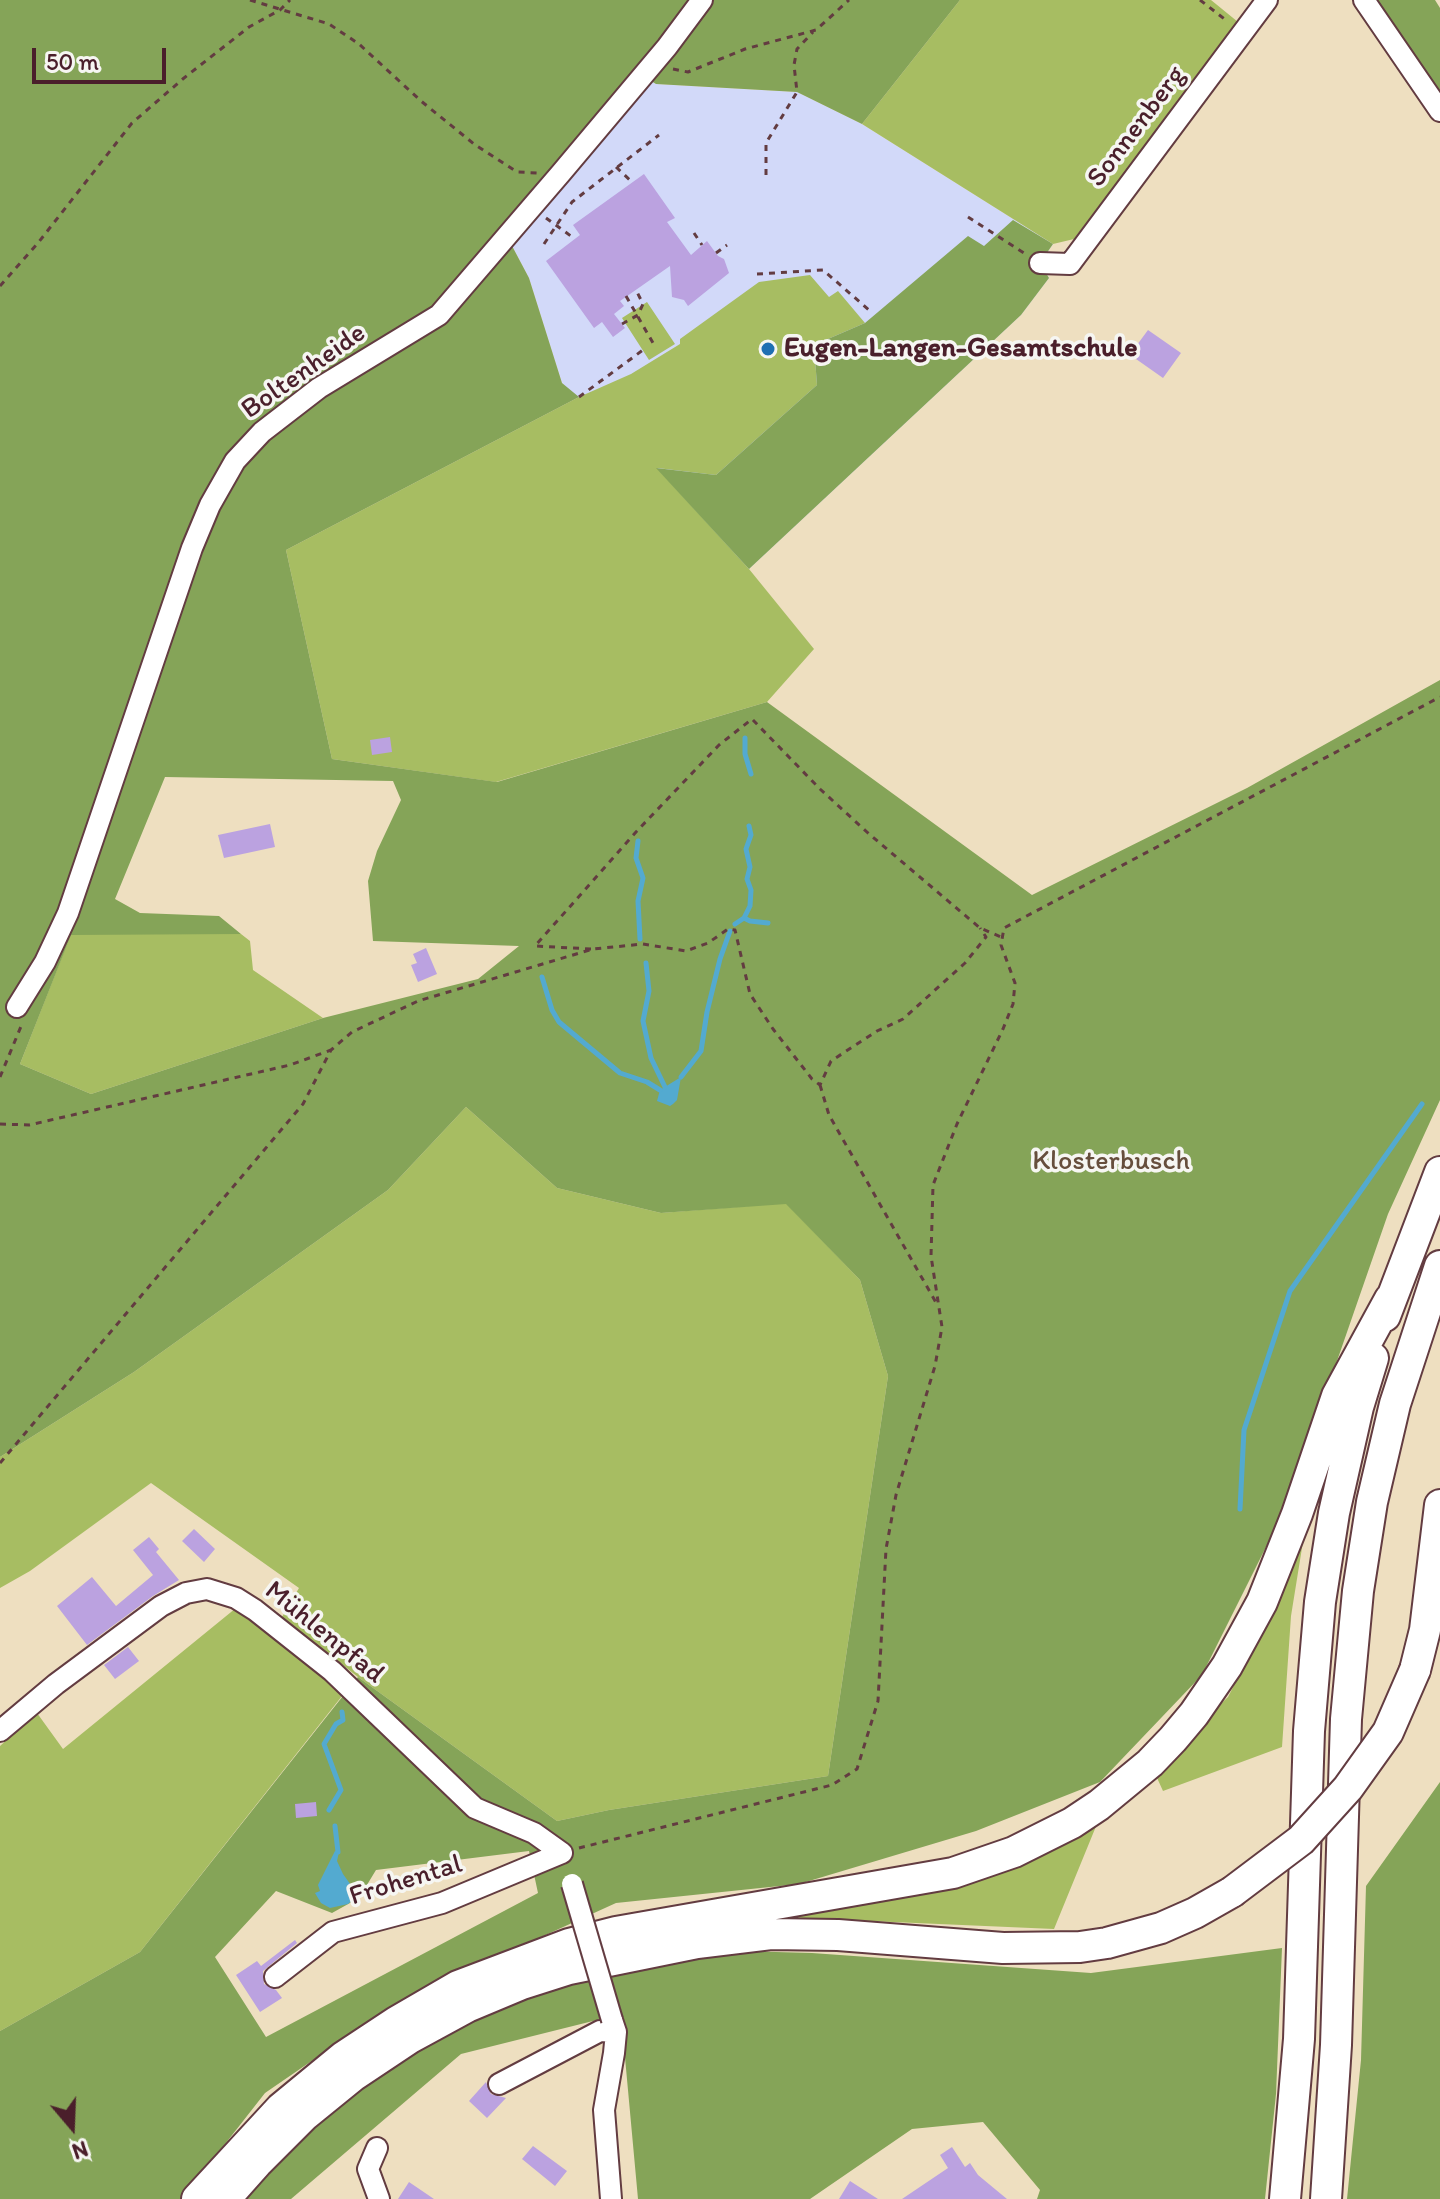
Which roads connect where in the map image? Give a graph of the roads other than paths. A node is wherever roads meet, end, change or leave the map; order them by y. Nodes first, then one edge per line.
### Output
1 (702, 0) edge
2 (1267, 0) edge
3 (1364, 0) edge
4 (1440, 111) edge
5 (1040, 263) road end
6 (17, 1007) road end
7 (1440, 1172) edge
8 (1440, 1266) edge
9 (1390, 1299) junction
10 (1440, 1505) edge
11 (0, 1731) edge
12 (562, 1853) junction
13 (696, 1930) junction
14 (275, 1977) dead end
15 (614, 2026) junction
16 (499, 2084) dead end
17 (377, 2148) dead end
18 (197, 2199) edge
19 (225, 2199) edge
20 (379, 2199) edge
21 (611, 2199) edge
22 (1285, 2199) edge
23 (1326, 2199) edge

1 - 6 street, Boltenheide
2 - 5 street, Sonnenberg
3 - 4 street
7 - 9 highway
8 - 23 highway
9 - 13 highway
9 - 22 highway
10 - 13 highway, bridge
11 - 12 street, Mühlenpfad
12 - 14 street, Frohental
12 - 15 street, bridge
13 - 18 highway
13 - 19 highway
15 - 16 street
15 - 21 street
17 - 20 street

